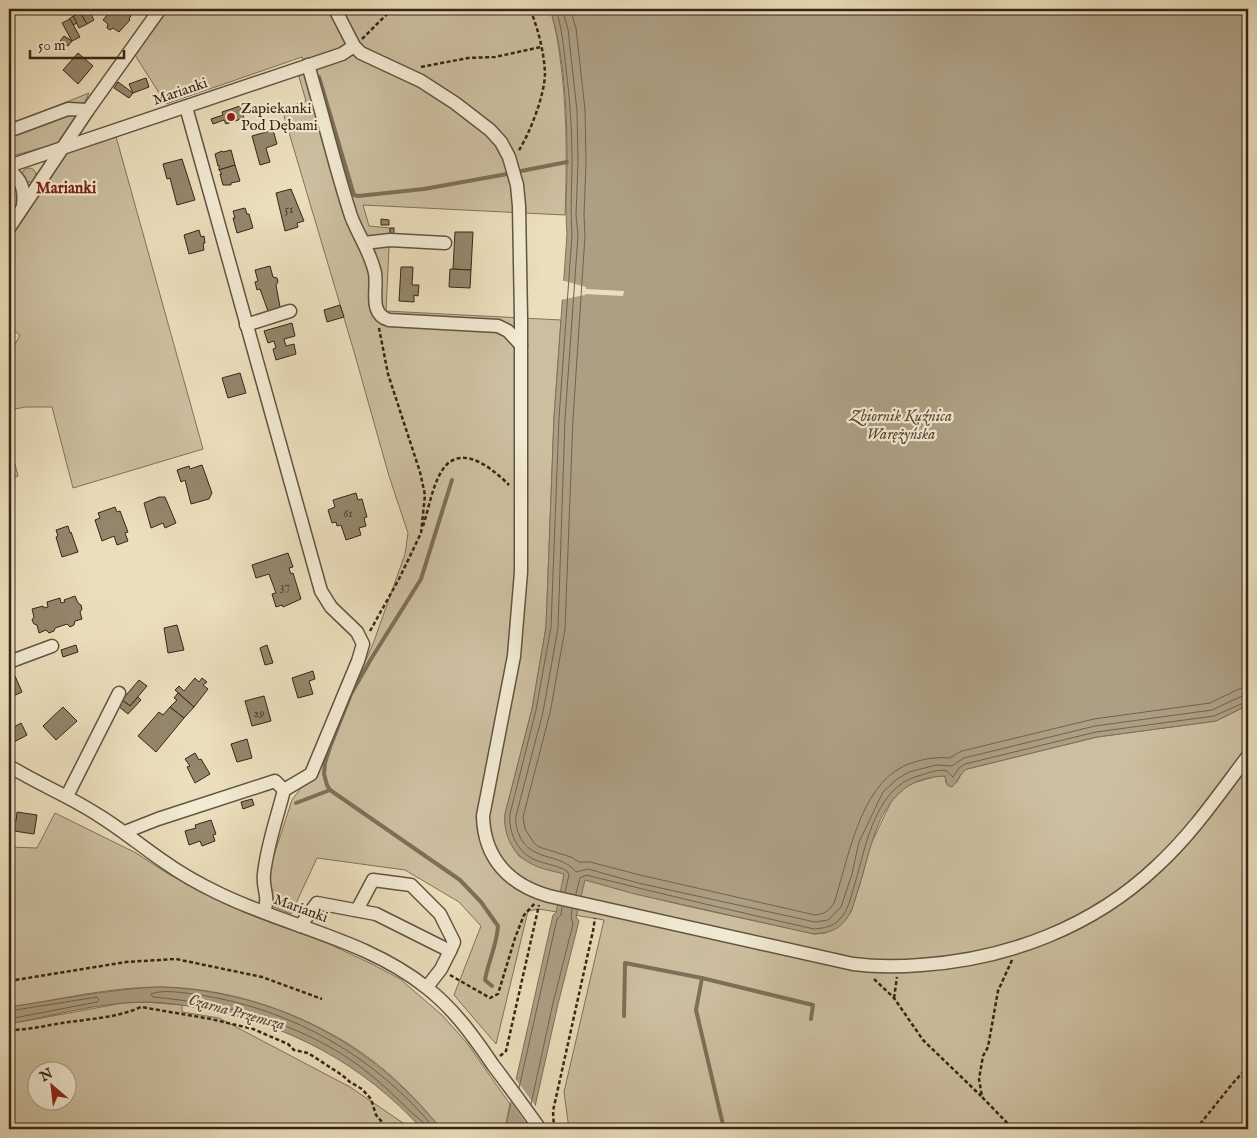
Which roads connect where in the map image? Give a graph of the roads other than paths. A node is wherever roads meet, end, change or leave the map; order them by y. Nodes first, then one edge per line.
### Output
1 (160, 9) edge
2 (336, 9) edge
3 (354, 46) junction
4 (308, 65) junction
5 (186, 107) junction
6 (88, 110) junction
7 (9, 132) edge
8 (62, 148) junction
9 (9, 166) edge
10 (9, 170) edge
11 (23, 206) junction
12 (9, 228) edge
13 (364, 243) junction
14 (445, 243) dead end
15 (290, 311) dead end
16 (246, 325) junction
17 (521, 345) junction
18 (52, 646) dead end
19 (9, 662) edge
20 (119, 693) dead end
21 (1248, 756) edge
22 (9, 766) edge
23 (284, 790) junction
24 (67, 796) junction
25 (124, 832) junction
26 (357, 910) junction
27 (264, 912) junction
28 (300, 926) junction
29 (450, 951) junction
30 (427, 987) junction
31 (538, 1127) edge

1 - 6 street
2 - 3 street
3 - 4 street, Marianki
3 - 17 street
4 - 5 street, Marianki
4 - 13 street
5 - 8 street, Marianki
5 - 16 street
6 - 7 street
6 - 8 street
8 - 9 street, Marianki
8 - 11 street
10 - 11 street
11 - 12 street
13 - 14 street
13 - 17 street
15 - 16 street
16 - 23 street
17 - 21 street
18 - 19 street
20 - 24 street
22 - 24 street, Marianki
23 - 25 street
23 - 27 street
24 - 25 street, Marianki
25 - 27 street, Marianki
26 - 28 street
26 - 29 street
26 - 29 street
27 - 28 street, Marianki
28 - 30 street, Marianki
29 - 30 street
30 - 31 street, Marianki

